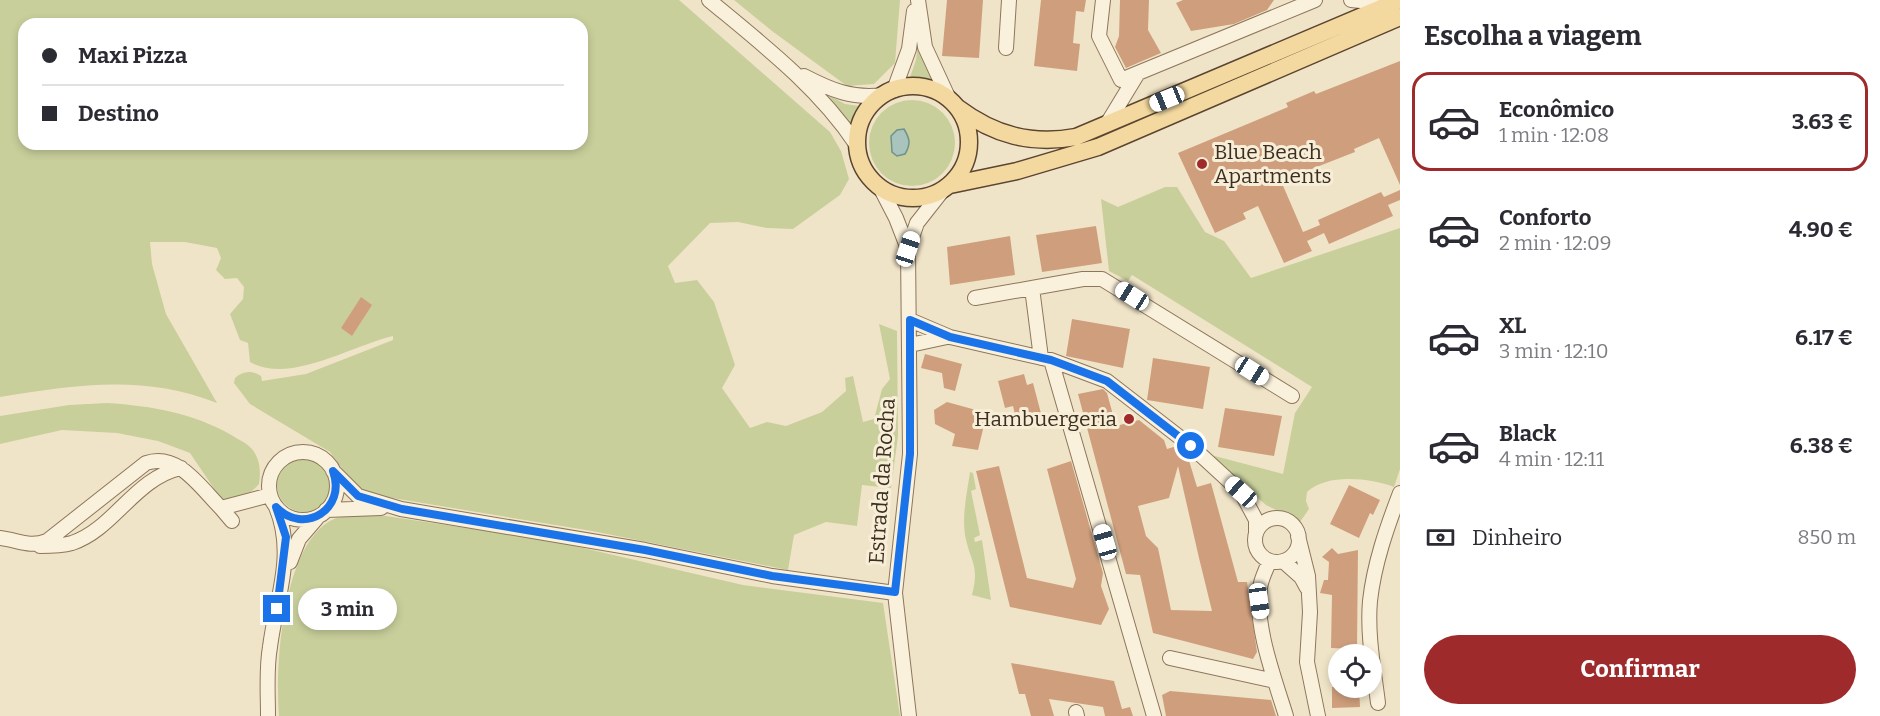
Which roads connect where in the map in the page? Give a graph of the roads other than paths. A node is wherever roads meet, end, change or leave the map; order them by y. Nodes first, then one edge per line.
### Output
1 (709, 0) edge
2 (917, 0) edge
3 (1009, 0) edge
4 (1103, 0) edge
5 (1315, 0) edge
6 (1351, 0) edge
7 (1397, 7) edge
8 (1006, 48) dead end
9 (792, 70) junction
10 (1137, 73) junction
11 (888, 92) junction
12 (953, 103) junction
13 (1107, 124) junction
14 (856, 144) junction
15 (946, 188) junction
16 (881, 189) junction
17 (908, 249) junction
18 (1032, 288) junction
19 (975, 298) dead end
20 (910, 320) junction
21 (950, 337) junction
22 (910, 345) junction
23 (1046, 359) junction
24 (1292, 396) dead end
25 (181, 468) junction
26 (333, 471) junction
27 (1241, 492) junction
28 (1400, 493) edge
29 (273, 501) junction
30 (221, 508) junction
31 (402, 509) junction
32 (324, 513) junction
33 (1284, 520) junction
34 (232, 521) dead end
35 (1256, 534) junction
36 (1298, 536) junction
37 (0, 538) edge
38 (34, 546) junction
39 (1276, 561) junction
40 (281, 589) junction
41 (1309, 591) junction
42 (895, 592) junction
43 (1170, 658) dead end
44 (1275, 681) junction
45 (1378, 704) dead end
46 (268, 716) edge
47 (909, 716) edge
48 (1154, 716) edge
49 (1286, 716) edge
50 (1318, 716) edge

1 - 9 street
2 - 11 street
2 - 12 street
3 - 8 street
4 - 10 street
5 - 10 street
6 - 7 street
7 - 13 main road
7 - 15 main road
9 - 11 street
9 - 14 street
10 - 13 street
11 - 12 main road
11 - 14 main road
12 - 13 main road
12 - 15 main road
14 - 16 main road
15 - 16 main road
15 - 17 street, Estrada da Rocha
16 - 17 street, Estrada da Rocha
17 - 20 street, Estrada da Rocha
18 - 19 street
18 - 23 street
18 - 24 street
20 - 21 street
20 - 22 street, Estrada da Rocha
21 - 22 street
21 - 23 street
22 - 42 street, Estrada da Rocha
23 - 27 street
23 - 48 street
25 - 30 street
25 - 38 street
25 - 38 street
26 - 29 street
26 - 31 street
26 - 32 street
27 - 33 street
27 - 35 street
28 - 45 street
29 - 30 street
29 - 32 street
29 - 40 street
30 - 34 street
31 - 32 street
31 - 42 street
32 - 40 street
33 - 35 street
33 - 36 street
35 - 39 street
36 - 39 street
36 - 41 street
37 - 38 street
39 - 41 street
39 - 44 street
40 - 46 street
41 - 50 street
42 - 47 street, Estrada da Rocha
43 - 44 street
44 - 49 street

